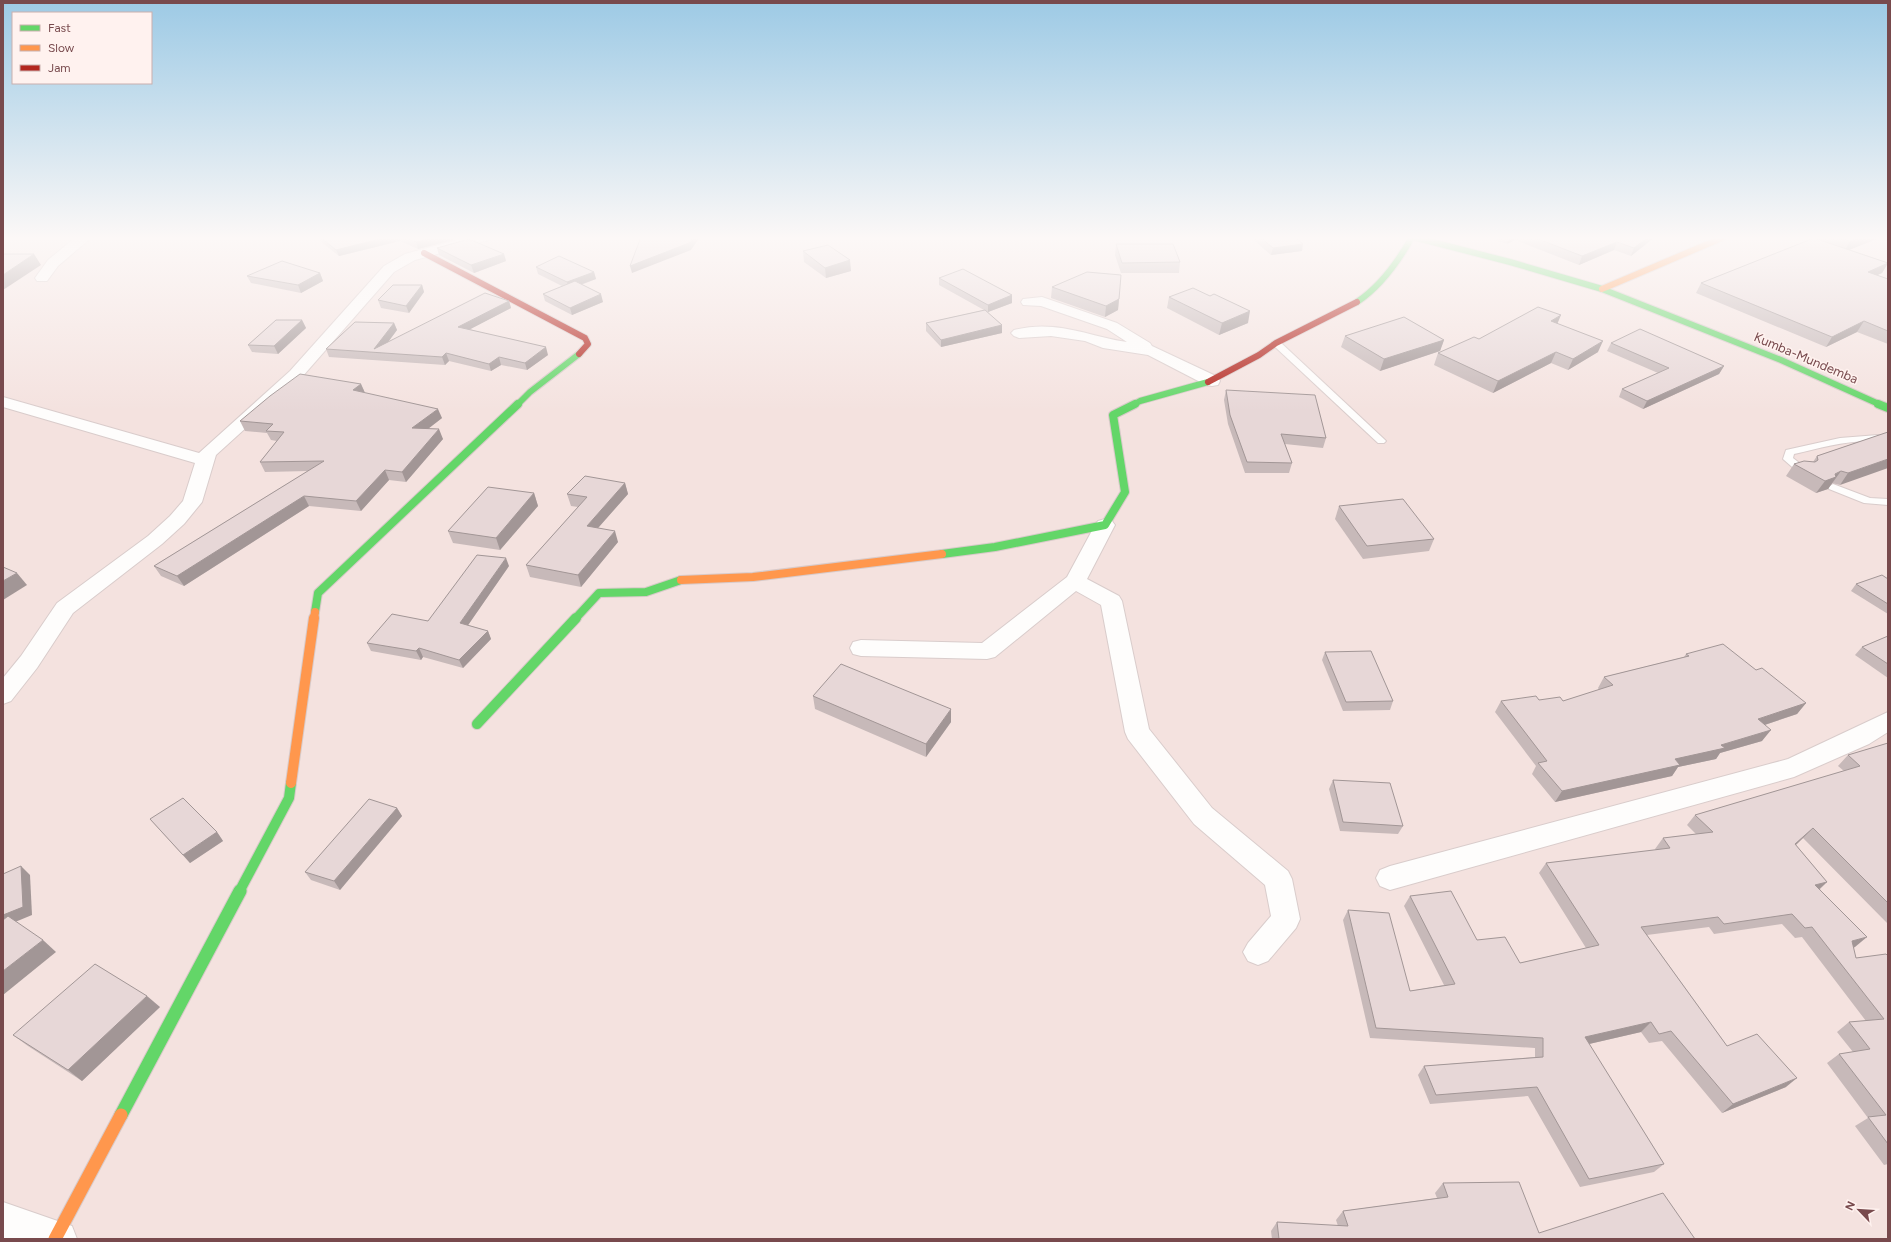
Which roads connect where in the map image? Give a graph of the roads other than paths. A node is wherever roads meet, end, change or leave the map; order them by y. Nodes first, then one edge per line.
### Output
1 (366, 295) edge
2 (505, 295) edge
3 (1366, 295) edge
4 (1617, 295) edge
5 (1028, 302) dead end
6 (1019, 333) dead end
7 (1276, 343) junction
8 (1152, 351) junction
9 (1212, 381) junction
10 (3, 402) edge
11 (1888, 408) edge
12 (1888, 440) edge
13 (1381, 441) dead end
14 (205, 460) junction
15 (1802, 470) edge
16 (1833, 487) edge
17 (1888, 502) edge
18 (1105, 526) junction
19 (1075, 581) junction
20 (861, 648) dead end
21 (3, 695) edge
22 (1888, 721) edge
23 (477, 724) dead end
24 (1390, 878) dead end
25 (1258, 952) dead end
26 (3, 1220) edge
27 (57, 1239) edge

1 - 14 street
2 - 27 main road
3 - 7 main road
4 - 11 main road, Kumba-Mundemba
5 - 8 street
6 - 8 street
7 - 9 main road
7 - 13 lane
8 - 9 street
9 - 18 main road
10 - 14 street
12 - 15 lane
14 - 21 street
16 - 17 lane
18 - 19 street
18 - 23 main road
19 - 20 street
19 - 25 street
22 - 24 street
26 - 27 street

